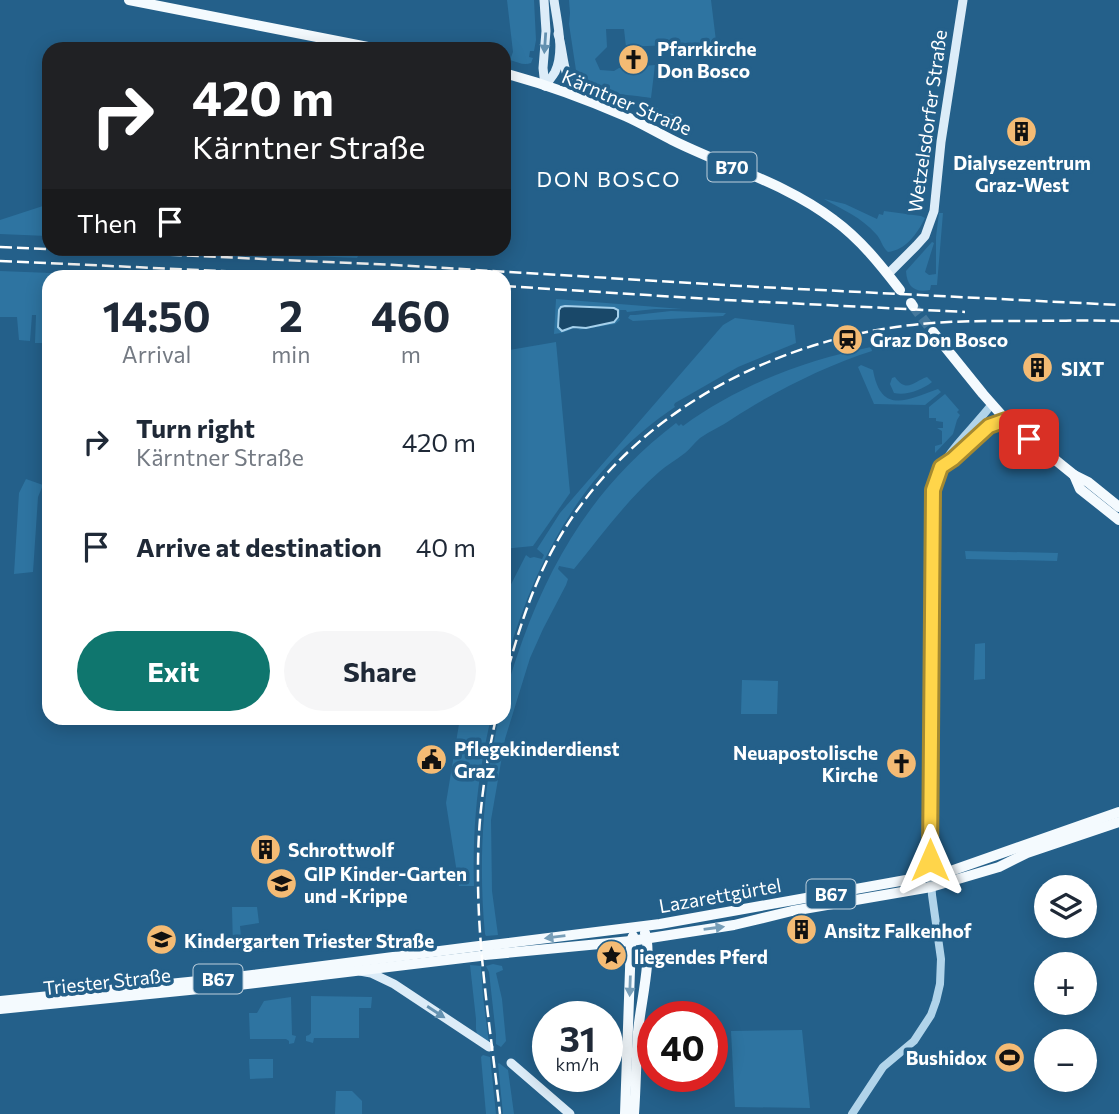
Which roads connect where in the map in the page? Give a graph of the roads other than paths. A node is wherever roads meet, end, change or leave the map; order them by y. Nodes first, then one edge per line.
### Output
1 (129, 0) edge
2 (544, 0) edge
3 (554, 0) edge
4 (963, 0) edge
5 (558, 34) junction
6 (342, 42) edge
7 (511, 75) edge
8 (545, 86) junction
9 (624, 116) junction
10 (888, 274) junction
11 (900, 289) dead end
12 (933, 332) tunnel mouth
13 (992, 404) junction
14 (1006, 420) junction
15 (941, 467) junction
16 (1074, 475) junction
17 (1119, 507) edge
18 (1119, 520) edge
19 (1119, 812) edge
20 (1119, 822) edge
21 (930, 876) junction
22 (931, 887) junction
23 (639, 927) junction
24 (647, 938) junction
25 (631, 941) junction
26 (482, 951) junction
27 (358, 966) junction
28 (0, 1000) edge
29 (0, 1009) edge
30 (489, 1047) dead end
31 (511, 1063) dead end
32 (570, 1114) edge
33 (625, 1114) edge
34 (634, 1114) edge
35 (852, 1114) edge

1 - 6 main road
2 -> 8 main road
3 - 5 main road
4 - 10 main road, Wetzelsdorfer Straße
5 - 8 main road
5 - 9 main road
7 - 8 main road, Kärntner Straße / B70
8 - 9 main road, Kärntner Straße / B70
9 - 10 main road, Kärntner Straße / B70
10 - 11 main road, Kärntner Straße / B70
12 - 13 main road
13 - 14 main road
13 - 15 street
14 - 15 street
14 - 16 main road
15 - 21 street
16 - 17 main road
16 - 18 main road
19 - 21 main road, Lazarettgürtel / B67
20 - 22 main road, Lazarettgürtel / B67
21 - 22 street
21 - 23 main road, Lazarettgürtel / B67
24 -> 22 main road, Lazarettgürtel / B67
22 - 35 street
23 - 24 main road
23 - 25 main road
23 -> 26 main road, Lazarettgürtel / B67
24 - 25 main road, Lazarettgürtel / B67
24 - 34 main road
25 - 26 main road, Lazarettgürtel / B67
25 -> 33 main road
26 - 27 main road, Lazarettgürtel / B67
27 - 28 main road, Triester Straße / B67
27 - 29 main road, Triester Straße / B67
27 -> 30 main road, Triester Straße
31 - 32 main road

